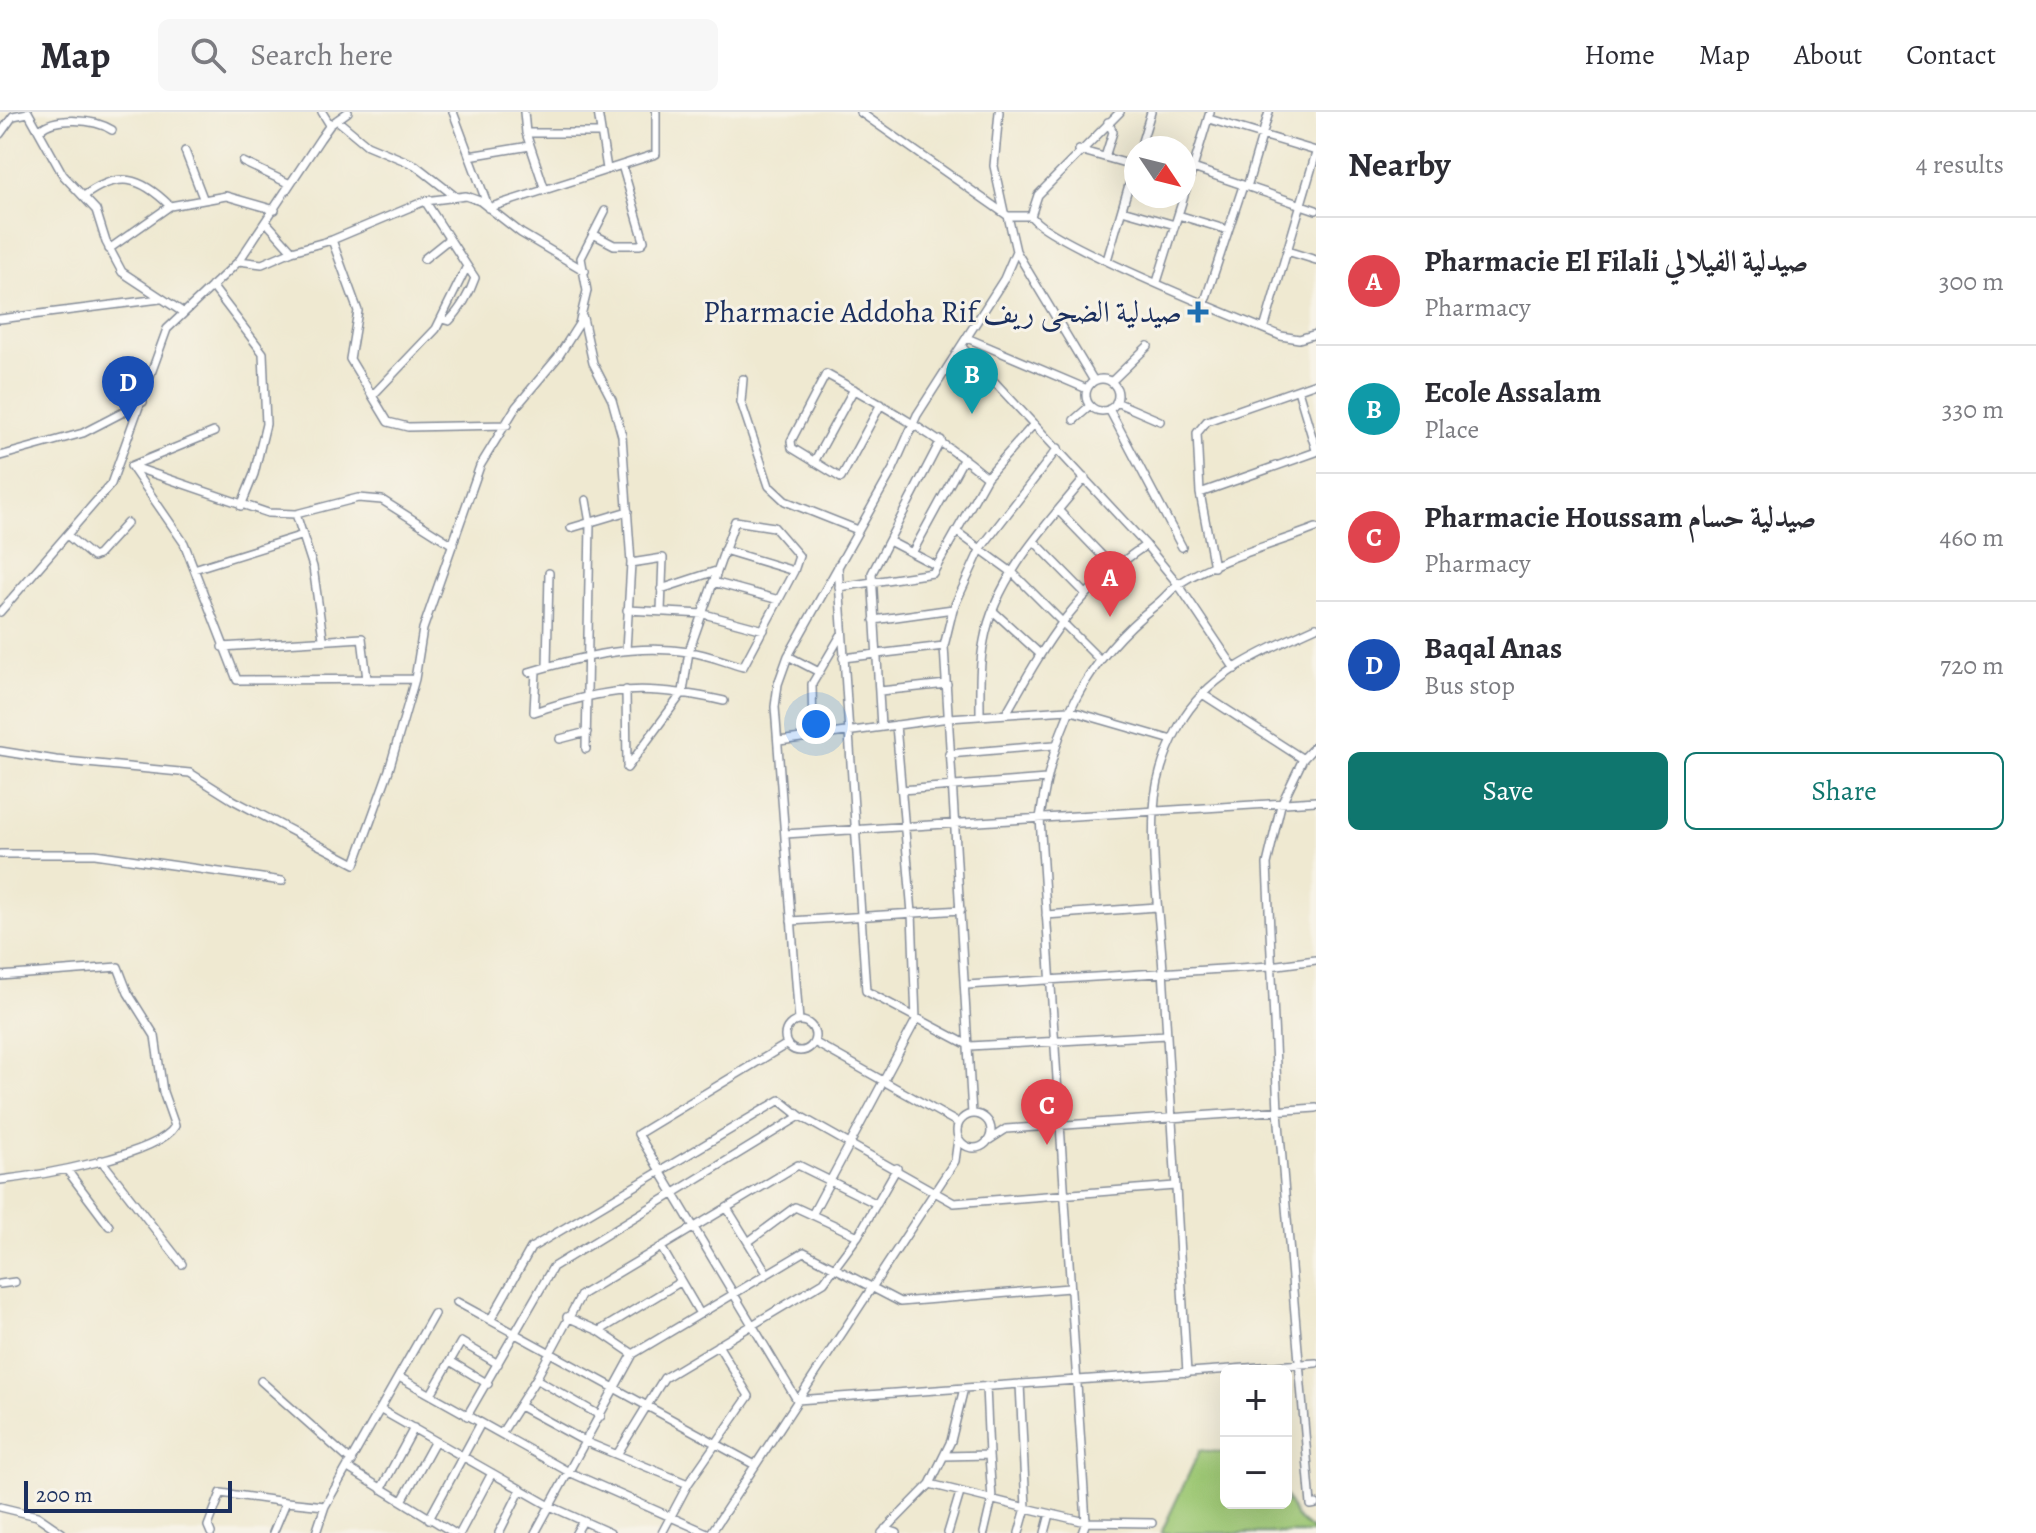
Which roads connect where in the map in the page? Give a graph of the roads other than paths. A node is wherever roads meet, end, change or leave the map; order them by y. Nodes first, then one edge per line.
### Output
1 (28, 112) edge
2 (322, 112) edge
3 (348, 112) edge
4 (453, 112) edge
5 (524, 112) edge
6 (598, 112) edge
7 (656, 112) edge
8 (860, 112) edge
9 (999, 112) edge
10 (1120, 112) edge
11 (1151, 112) edge
12 (1269, 112) edge
13 (1210, 115) edge
14 (334, 122) junction
15 (1108, 122) junction
16 (40, 130) junction
17 (112, 130) dead end
18 (526, 133) junction
19 (599, 133) junction
20 (0, 134) edge
21 (1144, 136) edge
22 (1262, 136) junction
23 (530, 146) junction
24 (1196, 147) edge
25 (1079, 150) junction
26 (185, 151) dead end
27 (1316, 152) edge
28 (469, 156) junction
29 (1105, 157) junction
30 (1124, 161) edge
31 (243, 162) dead end
32 (622, 165) junction
33 (607, 169) junction
34 (1196, 169) edge
35 (290, 184) junction
36 (1245, 187) junction
37 (545, 190) junction
38 (84, 196) junction
39 (456, 197) junction
40 (203, 198) junction
41 (425, 201) junction
42 (1124, 203) edge
43 (1301, 205) junction
44 (170, 206) junction
45 (488, 208) junction
46 (1180, 208) edge
47 (275, 210) junction
48 (1122, 210) junction
49 (1316, 210) edge
50 (605, 211) dead end
51 (1006, 214) junction
52 (1178, 215) junction
53 (1031, 216) junction
54 (267, 223) junction
55 (1175, 225) junction
56 (1228, 230) junction
57 (593, 234) junction
58 (449, 239) junction
59 (332, 240) junction
60 (109, 249) junction
61 (292, 251) junction
62 (1016, 251) junction
63 (1287, 251) junction
64 (424, 259) dead end
65 (1107, 260) junction
66 (1316, 260) edge
67 (239, 261) junction
68 (467, 266) junction
69 (586, 272) junction
70 (1157, 282) junction
71 (212, 286) junction
72 (160, 299) junction
73 (1204, 304) junction
74 (184, 313) junction
75 (582, 316) junction
76 (0, 319) edge
77 (442, 319) junction
78 (1264, 329) junction
79 (1316, 334) edge
80 (967, 338) junction
81 (1148, 346) dead end
82 (962, 347) junction
83 (743, 379) dead end
84 (1094, 381) junction
85 (1111, 382) junction
86 (1316, 383) edge
87 (854, 389) junction
88 (1087, 389) junction
89 (1298, 390) junction
90 (373, 395) junction
91 (143, 402) junction
92 (1116, 402) junction
93 (881, 404) junction
94 (1090, 406) junction
95 (1109, 409) junction
96 (1074, 420) dead end
97 (1160, 421) dead end
98 (914, 422) junction
99 (1034, 424) junction
100 (507, 425) junction
101 (214, 432) dead end
102 (941, 440) junction
103 (1058, 448) junction
104 (1316, 451) edge
105 (0, 456) edge
106 (964, 458) junction
107 (123, 460) junction
108 (814, 462) junction
109 (131, 466) junction
110 (987, 477) junction
111 (1085, 478) junction
112 (1200, 493) junction
113 (586, 500) dead end
114 (241, 506) junction
115 (1058, 510) junction
116 (628, 511) junction
117 (296, 514) junction
118 (127, 523) dead end
119 (590, 523) junction
120 (571, 528) dead end
121 (1316, 528) edge
122 (858, 530) junction
123 (957, 532) junction
124 (67, 535) junction
125 (303, 535) junction
126 (889, 541) junction
127 (1034, 541) junction
128 (453, 545) junction
129 (1146, 545) junction
130 (1182, 547) dead end
131 (981, 548) junction
132 (724, 550) junction
133 (912, 553) junction
134 (631, 563) junction
135 (838, 564) junction
136 (937, 566) junction
137 (1113, 567) junction
138 (1214, 567) junction
139 (194, 569) junction
140 (717, 571) junction
141 (794, 571) junction
142 (549, 573) dead end
143 (1013, 573) junction
144 (713, 582) junction
145 (872, 584) junction
146 (1178, 584) junction
147 (839, 587) junction
148 (661, 589) junction
149 (1085, 593) junction
150 (779, 600) junction
151 (953, 609) junction
152 (627, 610) junction
153 (661, 611) junction
154 (993, 611) junction
155 (0, 612) edge
156 (702, 614) junction
157 (874, 620) junction
158 (1061, 621) junction
159 (1316, 627) edge
160 (764, 630) junction
161 (841, 634) junction
162 (323, 638) junction
163 (944, 646) junction
164 (222, 647) junction
165 (626, 650) junction
166 (689, 651) junction
167 (876, 654) junction
168 (1040, 654) junction
169 (588, 655) junction
170 (788, 656) junction
171 (843, 658) junction
172 (1099, 659) junction
173 (547, 667) junction
174 (1235, 669) junction
175 (819, 672) junction
176 (367, 679) junction
177 (415, 679) junction
178 (947, 684) junction
179 (626, 690) junction
180 (880, 691) junction
181 (683, 692) junction
182 (587, 694) junction
183 (1204, 695) junction
184 (724, 701) dead end
185 (1068, 710) junction
186 (1007, 712) junction
187 (980, 715) junction
188 (949, 718) junction
189 (896, 725) junction
190 (881, 727) junction
191 (848, 730) junction
192 (587, 732) junction
193 (813, 737) junction
194 (560, 739) dead end
195 (1172, 740) junction
196 (779, 741) junction
197 (1054, 745) junction
198 (1316, 745) edge
199 (586, 749) dead end
200 (0, 751) edge
201 (949, 754) junction
202 (1303, 759) junction
203 (1046, 779) junction
204 (952, 786) junction
205 (901, 790) junction
206 (1316, 801) edge
207 (1281, 805) junction
208 (1154, 810) junction
209 (1040, 818) junction
210 (956, 823) junction
211 (906, 826) junction
212 (856, 827) junction
213 (785, 834) junction
214 (0, 854) edge
215 (282, 881) dead end
216 (1157, 907) junction
217 (961, 910) junction
218 (912, 913) junction
219 (1046, 915) junction
220 (862, 916) junction
221 (791, 921) junction
222 (1316, 960) edge
223 (1270, 966) junction
224 (1163, 973) junction
225 (0, 976) edge
226 (1049, 980) junction
227 (967, 985) junction
228 (916, 1020) junction
229 (799, 1021) junction
230 (1167, 1035) junction
231 (1054, 1040) junction
232 (814, 1042) junction
233 (787, 1044) junction
234 (970, 1046) junction
235 (885, 1082) junction
236 (1316, 1108) edge
237 (1278, 1111) junction
238 (972, 1114) junction
239 (800, 1116) junction
240 (1170, 1118) junction
241 (988, 1120) junction
242 (958, 1123) junction
243 (1059, 1125) junction
244 (1006, 1129) junction
245 (958, 1139) junction
246 (989, 1140) junction
247 (850, 1143) junction
248 (974, 1149) junction
249 (101, 1160) junction
250 (955, 1161) junction
251 (897, 1168) junction
252 (67, 1170) junction
253 (661, 1170) junction
254 (832, 1179) junction
255 (0, 1180) edge
256 (1175, 1186) junction
257 (935, 1192) junction
258 (674, 1194) junction
259 (1064, 1196) junction
260 (877, 1204) junction
261 (727, 1208) junction
262 (813, 1213) junction
263 (109, 1226) dead end
264 (695, 1226) junction
265 (858, 1236) junction
266 (748, 1242) junction
267 (661, 1247) junction
268 (182, 1264) dead end
269 (836, 1268) junction
270 (767, 1273) junction
271 (15, 1282) dead end
272 (680, 1282) junction
273 (0, 1284) edge
274 (871, 1288) junction
275 (1069, 1288) junction
276 (733, 1293) junction
277 (457, 1302) dead end
278 (699, 1312) junction
279 (434, 1314) dead end
280 (567, 1317) junction
281 (491, 1319) junction
282 (752, 1324) junction
283 (599, 1331) junction
284 (516, 1334) junction
285 (718, 1345) junction
286 (549, 1350) junction
287 (633, 1354) junction
288 (450, 1361) junction
289 (1316, 1363) edge
290 (498, 1364) junction
291 (1297, 1366) junction
292 (1187, 1373) junction
293 (399, 1377) junction
294 (536, 1379) junction
295 (261, 1381) dead end
296 (1074, 1381) junction
297 (488, 1384) junction
298 (1020, 1384) junction
299 (986, 1386) junction
300 (964, 1388) junction
301 (616, 1389) junction
302 (431, 1394) junction
303 (797, 1400) junction
304 (646, 1404) junction
305 (520, 1406) junction
306 (381, 1410) junction
307 (467, 1416) junction
308 (601, 1416) junction
309 (481, 1423) junction
310 (414, 1428) junction
311 (501, 1434) junction
312 (435, 1441) junction
313 (586, 1442) junction
314 (717, 1444) junction
315 (618, 1453) junction
316 (989, 1455) junction
317 (944, 1456) junction
318 (463, 1457) junction
319 (350, 1465) junction
320 (755, 1465) junction
321 (569, 1472) junction
322 (492, 1473) junction
323 (688, 1484) junction
324 (930, 1484) junction
325 (381, 1489) junction
326 (521, 1489) junction
327 (960, 1493) junction
328 (992, 1499) junction
329 (402, 1501) junction
330 (286, 1502) junction
331 (1316, 1504) edge
332 (325, 1506) junction
333 (550, 1506) junction
334 (0, 1507) edge
335 (1026, 1508) junction
336 (1050, 1514) junction
337 (670, 1517) junction
338 (433, 1521) junction
339 (583, 1521) junction
340 (1086, 1522) junction
341 (1152, 1523) dead end
342 (884, 1531) edge
343 (711, 1532) edge
344 (62, 1533) edge
345 (211, 1533) edge
346 (273, 1533) edge
347 (316, 1533) edge
348 (434, 1533) edge
349 (454, 1533) edge
350 (460, 1533) edge
351 (499, 1533) edge
352 (535, 1533) edge
353 (576, 1533) edge
354 (610, 1533) edge
355 (662, 1533) edge
356 (723, 1533) edge
357 (897, 1533) edge
358 (948, 1533) edge
359 (984, 1533) edge
360 (1019, 1533) edge
361 (1045, 1533) edge
362 (1082, 1533) edge

1 - 16 street
1 - 20 street
2 - 14 street
3 - 14 street
4 - 28 street
5 - 18 street
6 - 19 street
7 - 32 street
8 - 51 street
9 - 51 street
10 - 15 street
11 - 21 street
12 - 22 street
13 - 22 street
13 - 24 street
14 - 35 street
14 - 39 street
15 - 25 street
15 - 29 street
16 - 17 street
16 - 38 street
18 - 19 street
18 - 23 street
19 - 33 street
22 - 27 street
22 - 36 street
23 - 28 street
23 - 37 street
25 - 29 street
25 - 53 street
26 - 40 street
27 - 43 street
28 - 45 street
29 - 30 street
31 - 35 street
32 - 33 street
32 - 57 street
33 - 37 street
34 - 36 street
35 - 47 street
36 - 43 street
36 - 56 street
37 - 45 street
38 - 44 street
38 - 60 street
39 - 41 street
39 - 45 street
40 - 44 street
40 - 47 street
41 - 58 street
41 - 59 street
42 - 48 street
43 - 49 street
43 - 63 street
44 - 60 street
45 - 69 street
46 - 52 street
47 - 54 street
48 - 55 street
48 - 65 street
50 - 57 street
51 - 53 street
51 - 62 street
52 - 55 street
52 - 56 street
53 - 65 street
54 - 61 street
54 - 67 street
55 - 70 street
56 - 73 street
57 - 69 street
58 - 64 street
58 - 68 street
59 - 61 street
59 - 90 street
60 - 72 street
61 - 67 street
62 - 80 street
62 - 84 street
63 - 66 street
63 - 78 street
65 - 70 street
67 - 71 street
68 - 77 street
68 - 77 street
69 - 75 street
70 - 73 street
71 - 74 street
71 - 114 street
72 - 74 street
72 - 76 street
73 - 78 street
74 - 91 street
75 - 100 street
75 - 116 street
77 - 90 street
78 - 79 street
80 - 82 street
80 - 88 street
81 - 85 street
82 - 98 street
82 - 99 street
83 - 122 street
84 - 85 street
84 - 88 street
85 - 92 street
86 - 89 street
87 - 93 street
87 - 108 street
87 - 108 street
88 - 94 street
89 - 104 street
89 - 112 street
90 - 100 street
91 - 105 street
91 - 107 street
92 - 95 street
92 - 97 street
93 - 98 street
93 - 108 street
94 - 95 street
94 - 96 street
95 - 130 street
98 - 102 street
98 - 122 street
99 - 103 street
99 - 110 street
100 - 128 street
101 - 109 street
102 - 106 street
102 - 126 street
103 - 111 street
103 - 131 street
104 - 112 street
106 - 110 street
106 - 133 street
107 - 109 street
107 - 124 street
109 - 114 street
109 - 139 street
110 - 123 street
111 - 115 street
111 - 129 street
112 - 138 street
113 - 119 street
114 - 117 street
115 - 127 street
115 - 137 street
116 - 119 street
116 - 134 street
117 - 125 street
117 - 128 street
118 - 124 street
119 - 120 street
119 - 169 street
121 - 138 street
122 - 135 street
123 - 131 street
123 - 136 street
124 - 155 street
125 - 139 street
125 - 162 street
126 - 133 street
126 - 145 street
127 - 143 street
127 - 149 street
128 - 177 street
129 - 137 street
129 - 146 street
131 - 143 street
131 - 151 street
132 - 140 street
132 - 141 street
132 - 141 street
133 - 136 street
134 - 148 street
134 - 152 street
135 - 147 street
135 - 170 street
136 - 145 street
137 - 149 street
138 - 146 street
139 - 164 street
140 - 144 street
140 - 148 street
141 - 150 street
142 - 173 street
143 - 154 street
143 - 158 street
144 - 150 street
144 - 156 street
145 - 147 street
145 - 157 street
146 - 172 street
146 - 174 street
147 - 161 street
148 - 153 street
149 - 158 street
150 - 160 street
151 - 157 street
151 - 163 street
152 - 153 street
152 - 165 street
153 - 156 street
154 - 168 street
154 - 187 street
156 - 160 street
156 - 166 street
157 - 167 street
158 - 168 street
158 - 172 street
159 - 174 street
160 - 166 street
161 - 171 street
161 - 175 street
162 - 164 street
162 - 176 street
163 - 167 street
163 - 178 street
164 - 176 street
165 - 166 street
165 - 169 street
166 - 181 street
167 - 171 street
167 - 180 street
168 - 186 street
169 - 173 street
169 - 182 street
170 - 175 street
170 - 196 street
171 - 191 street
172 - 185 street
173 - 182 street
174 - 183 street
175 - 193 street
176 - 177 street
177 - 200 street
178 - 180 street
178 - 188 street
179 - 181 street
179 - 181 street
179 - 182 street
180 - 190 street
181 - 184 street
182 - 192 street
183 - 195 street
183 - 202 street
185 - 186 street
185 - 195 street
185 - 197 street
186 - 187 street
187 - 188 street
188 - 189 street
188 - 201 street
189 - 190 street
189 - 205 street
190 - 191 street
191 - 193 street
191 - 212 street
192 - 194 street
192 - 199 street
193 - 196 street
195 - 208 street
196 - 213 street
197 - 201 street
197 - 203 street
198 - 202 street
201 - 204 street
202 - 207 street
203 - 204 street
203 - 209 street
204 - 205 street
204 - 210 street
205 - 211 street
206 - 207 street
207 - 208 street
207 - 223 street
208 - 209 street
208 - 216 street
209 - 210 street
209 - 219 street
210 - 211 street
210 - 217 street
211 - 212 street
211 - 218 street
212 - 213 street
212 - 220 street
213 - 221 street
214 - 215 street
216 - 219 street
216 - 224 street
217 - 218 street
217 - 227 street
218 - 220 street
218 - 228 street
219 - 226 street
220 - 221 street
220 - 228 street
221 - 229 street
222 - 223 street
223 - 224 street
223 - 237 street
224 - 226 street
224 - 230 street
225 - 249 street
226 - 227 street
226 - 231 street
227 - 234 street
228 - 234 street
228 - 235 street
229 - 232 street
229 - 233 street
230 - 231 street
230 - 240 street
231 - 234 street
231 - 243 street
232 - 233 street
232 - 235 street
233 - 253 street
234 - 238 street
235 - 242 street
235 - 247 street
236 - 237 street
237 - 240 street
237 - 291 street
238 - 241 street
238 - 242 street
239 - 247 street
239 - 253 street
239 - 258 street
240 - 243 street
240 - 256 street
241 - 244 street
241 - 246 street
242 - 245 street
243 - 244 street
243 - 259 street
244 - 246 street
245 - 248 street
245 - 250 street
246 - 248 street
247 - 251 street
247 - 254 street
248 - 250 street
249 - 252 street
249 - 268 street
250 - 257 street
251 - 257 street
251 - 260 street
252 - 255 street
252 - 263 street
253 - 258 street
253 - 281 street
254 - 260 street
254 - 261 street
254 - 262 street
256 - 259 street
256 - 292 street
257 - 259 street
257 - 274 street
258 - 264 street
258 - 284 street
259 - 275 street
260 - 265 street
261 - 264 street
261 - 266 street
262 - 265 street
262 - 266 street
264 - 267 street
264 - 276 street
265 - 269 street
266 - 270 street
267 - 272 street
267 - 280 street
269 - 270 street
269 - 274 street
269 - 282 street
270 - 276 street
271 - 273 street
272 - 278 street
272 - 283 street
274 - 275 street
274 - 303 street
275 - 296 street
276 - 278 street
276 - 282 street
277 - 281 street
278 - 287 street
279 - 293 street
280 - 283 street
280 - 286 street
281 - 284 street
282 - 285 street
282 - 303 street
283 - 287 street
284 - 286 street
284 - 290 street
285 - 304 street
285 - 314 street
286 - 294 street
286 - 301 street
287 - 301 street
288 - 290 street
288 - 297 street
288 - 302 street
289 - 291 street
290 - 297 street
291 - 292 street
291 - 331 street
292 - 296 street
293 - 302 street
293 - 306 street
294 - 305 street
294 - 308 street
295 - 319 street
296 - 298 street
296 - 340 street
297 - 307 street
298 - 299 street
298 - 335 street
299 - 300 street
299 - 316 street
300 - 303 street
300 - 317 street
301 - 304 street
301 - 308 street
302 - 307 street
303 - 320 street
304 - 314 street
304 - 315 street
305 - 311 street
305 - 313 street
306 - 310 street
306 - 319 street
307 - 309 street
308 - 313 street
309 - 311 street
309 - 318 street
310 - 312 street
310 - 325 street
311 - 321 street
312 - 318 street
312 - 329 street
313 - 315 street
313 - 321 street
314 - 320 street
314 - 323 street
315 - 323 street
316 - 317 street
316 - 328 street
317 - 324 street
318 - 322 street
318 - 338 street
319 - 325 street
319 - 332 street
320 - 343 street
321 - 333 street
321 - 337 street
322 - 326 street
322 - 350 street
323 - 337 street
324 - 327 street
324 - 342 street
325 - 329 street
326 - 333 street
326 - 351 street
327 - 328 street
327 - 358 street
328 - 335 street
328 - 359 street
329 - 338 street
330 - 332 street
330 - 345 street
330 - 346 street
332 - 347 street
333 - 339 street
333 - 352 street
334 - 344 street
335 - 336 street
335 - 360 street
336 - 340 street
336 - 361 street
337 - 343 street
337 - 355 street
338 - 348 street
338 - 349 street
339 - 353 street
339 - 354 street
340 - 341 street
340 - 362 street
342 - 357 street
343 - 356 street

